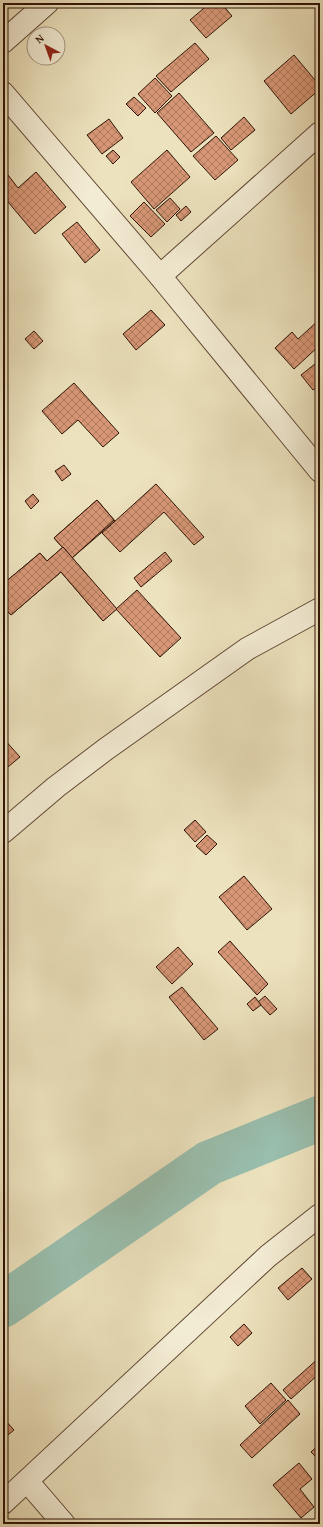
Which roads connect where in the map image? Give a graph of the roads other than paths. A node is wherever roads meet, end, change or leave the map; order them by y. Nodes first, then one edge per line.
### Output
1 (47, 3) edge
2 (3, 42) edge
3 (3, 93) edge
4 (320, 133) edge
5 (160, 276) junction
6 (320, 471) edge
7 (320, 609) edge
8 (3, 832) edge
9 (320, 1215) edge
10 (27, 1481) junction
11 (3, 1503) edge
12 (64, 1524) edge

1 - 2 street
3 - 5 street
4 - 5 street
5 - 6 street
7 - 8 street
9 - 10 street
10 - 11 street
10 - 12 street

